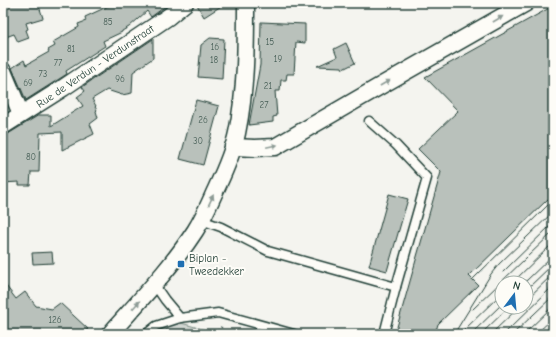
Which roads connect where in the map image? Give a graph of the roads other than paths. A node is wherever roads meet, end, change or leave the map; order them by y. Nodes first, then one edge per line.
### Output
1 (185, 3) edge
2 (246, 3) edge
3 (526, 3) edge
4 (3, 71) edge
5 (21, 114) junction
6 (369, 121) dead end
7 (3, 126) edge
8 (233, 147) junction
9 (201, 220) junction
10 (154, 284) junction
11 (396, 287) junction
12 (180, 318) junction
13 (110, 334) edge
14 (146, 334) edge
15 (294, 334) edge
16 (384, 334) edge

1 - 5 street, Rue de Verdun - Verdunstraat
2 - 8 street
8 -> 3 street
4 - 5 street
5 - 7 street, Rue de Verdun - Verdunstraat
6 - 11 lane
9 -> 8 street
9 - 10 street
9 - 11 lane
10 - 12 lane
13 -> 10 street
11 - 16 lane
12 - 14 lane
12 - 15 lane

